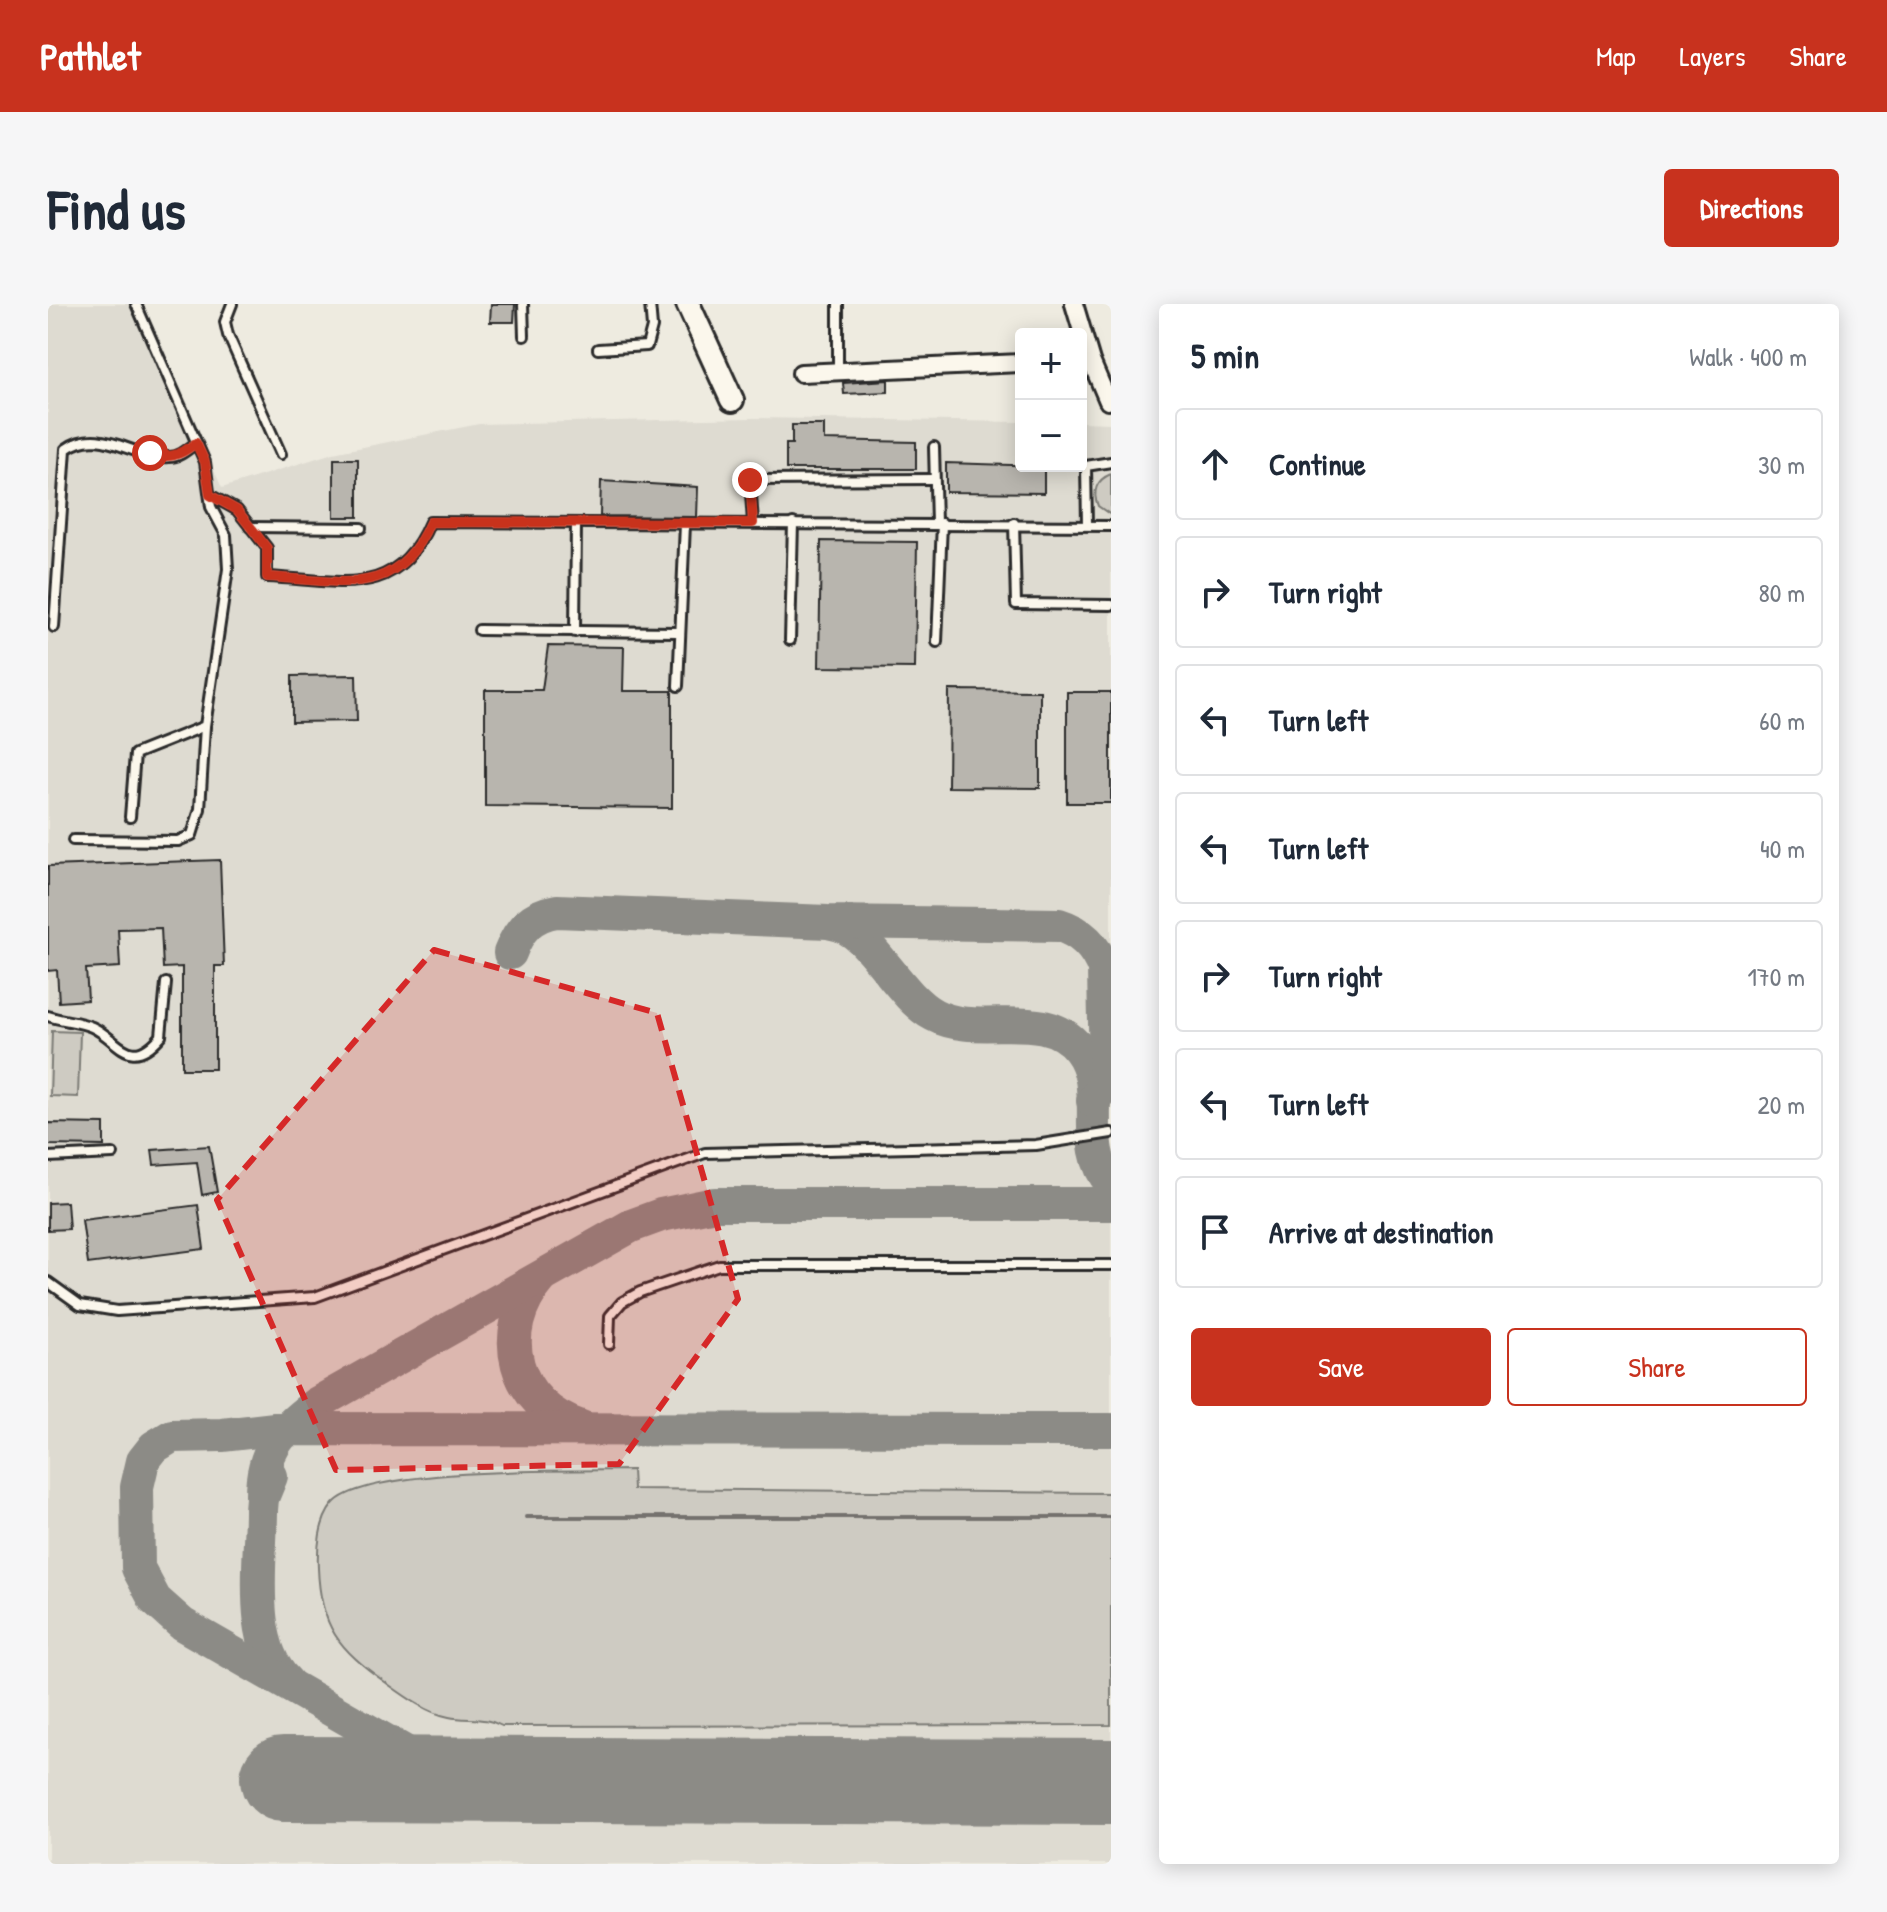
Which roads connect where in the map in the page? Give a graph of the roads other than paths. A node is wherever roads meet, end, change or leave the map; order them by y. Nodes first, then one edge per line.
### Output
1 (136, 304) edge
2 (232, 304) edge
3 (523, 304) edge
4 (650, 304) edge
5 (688, 304) edge
6 (838, 304) edge
7 (1074, 304) edge
8 (1079, 328) edge
9 (524, 336) dead end
10 (598, 349) dead end
11 (1015, 363) edge
12 (1087, 363) edge
13 (838, 369) junction
14 (801, 373) dead end
15 (732, 400) dead end
16 (1108, 401) dead end
17 (196, 443) junction
18 (934, 447) dead end
19 (281, 454) dead end
20 (1111, 462) edge
21 (933, 479) junction
22 (210, 495) junction
23 (576, 523) junction
24 (753, 523) junction
25 (793, 523) junction
26 (939, 523) junction
27 (1014, 523) junction
28 (685, 524) junction
29 (1087, 524) junction
30 (1111, 526) edge
31 (250, 527) junction
32 (361, 528) dead end
33 (1111, 605) edge
34 (54, 627) dead end
35 (479, 630) dead end
36 (575, 632) junction
37 (678, 632) junction
38 (790, 640) dead end
39 (937, 642) dead end
40 (678, 686) dead end
41 (205, 726) junction
42 (130, 817) dead end
43 (73, 840) dead end
44 (166, 983) dead end
45 (48, 1016) edge
46 (1111, 1133) edge
47 (113, 1154) dead end
48 (48, 1157) edge
49 (1111, 1265) edge
50 (48, 1282) edge
51 (609, 1344) dead end

1 - 17 lane
2 - 19 lane
3 - 9 lane
4 - 10 lane
5 - 15 street
6 - 13 lane
7 - 8 street
11 - 13 street
12 - 16 street
13 - 14 street
17 - 22 lane
17 - 34 lane
18 - 21 lane
20 - 29 lane
21 - 24 lane
21 - 26 lane
22 - 31 lane
22 - 41 lane
23 - 28 lane
23 - 31 lane
23 - 36 lane
24 - 25 lane
24 - 28 lane
25 - 26 lane
25 - 38 lane
26 - 27 lane
26 - 39 lane
27 - 29 lane
27 - 33 lane
28 - 37 lane
29 - 30 lane
31 - 32 lane
35 - 36 lane
36 - 37 lane
37 - 40 lane
41 - 42 lane
41 - 43 lane
44 - 45 lane
46 - 50 lane
47 - 48 lane
49 - 51 lane

